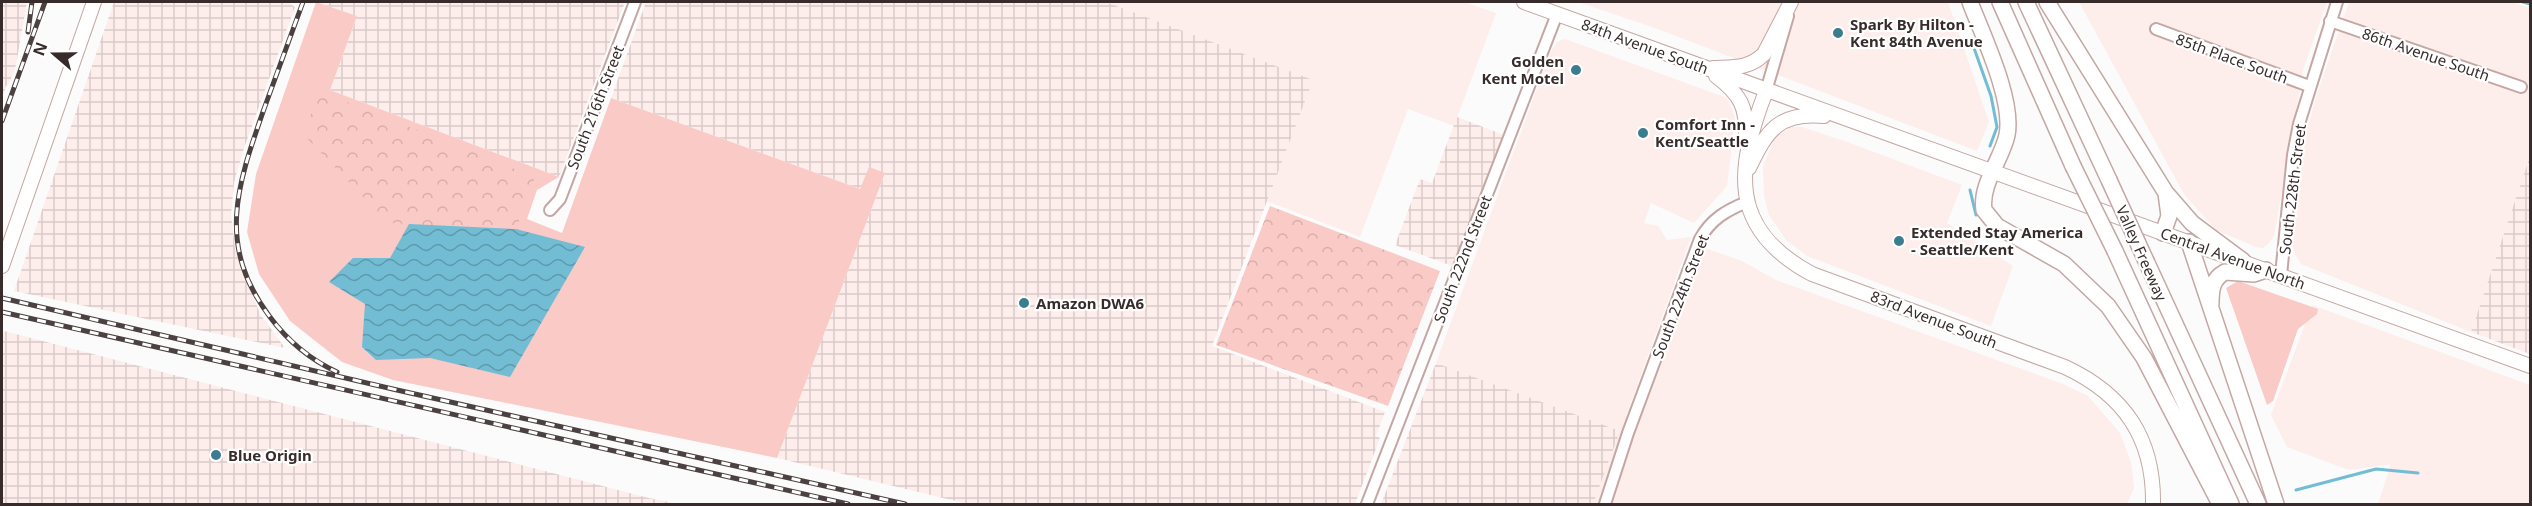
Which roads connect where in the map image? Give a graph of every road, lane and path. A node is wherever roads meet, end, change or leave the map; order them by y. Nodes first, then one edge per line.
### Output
1 (94, 2) edge
2 (635, 2) edge
3 (1524, 2) edge
4 (1792, 2) edge
5 (1970, 2) edge
6 (2000, 2) edge
7 (2026, 2) edge
8 (2047, 2) edge
9 (2337, 2) edge
10 (1554, 9) edge
11 (2330, 21) junction
12 (2156, 30) dead end
13 (1705, 68) junction
14 (2309, 86) junction
15 (2521, 87) dead end
16 (1766, 90) junction
17 (1844, 118) junction
18 (1745, 156) junction
19 (1994, 172) junction
20 (1744, 179) junction
21 (2166, 192) junction
22 (1747, 202) junction
23 (550, 210) dead end
24 (2163, 233) junction
25 (2189, 242) junction
26 (2243, 261) junction
27 (2, 266) edge
28 (2274, 272) junction
29 (2211, 313) junction
30 (2530, 366) edge
31 (1367, 504) edge
32 (1605, 504) edge
33 (2153, 504) edge
34 (2220, 504) edge
35 (2231, 504) edge
36 (2258, 504) edge
37 (2276, 504) edge

1 - 27 main road
2 - 23 street, South 216th Street
3 - 10 main road, 84th Avenue South
4 - 13 main road
4 - 16 street
5 - 19 highway
6 - 35 highway, Valley Freeway, bridge
7 - 36 highway, Valley Freeway, bridge
8 - 21 highway
9 - 11 street, South 228th Street
10 - 13 main road, 84th Avenue South
10 - 31 street, South 222nd Street
11 - 14 street, South 228th Street
11 - 15 street, 86th Avenue South
12 - 14 street, 85th Place South
13 - 16 main road, 84th Avenue South
13 - 18 main road
14 - 28 street, South 228th Street
16 - 17 main road, Central Avenue North
16 - 18 main road
17 - 19 main road, Central Avenue North
17 - 20 main road
18 - 20 main road
19 - 24 main road, Central Avenue North
19 - 34 highway
20 - 22 main road
21 - 24 highway
21 - 26 highway
22 - 32 street, South 224th Street
22 - 33 main road, 83rd Avenue South
24 - 25 main road, Central Avenue North
25 - 26 main road, Central Avenue North
25 - 29 highway
26 - 28 main road, Central Avenue North
28 - 29 highway
28 - 30 main road, Central Avenue North
29 - 37 highway

